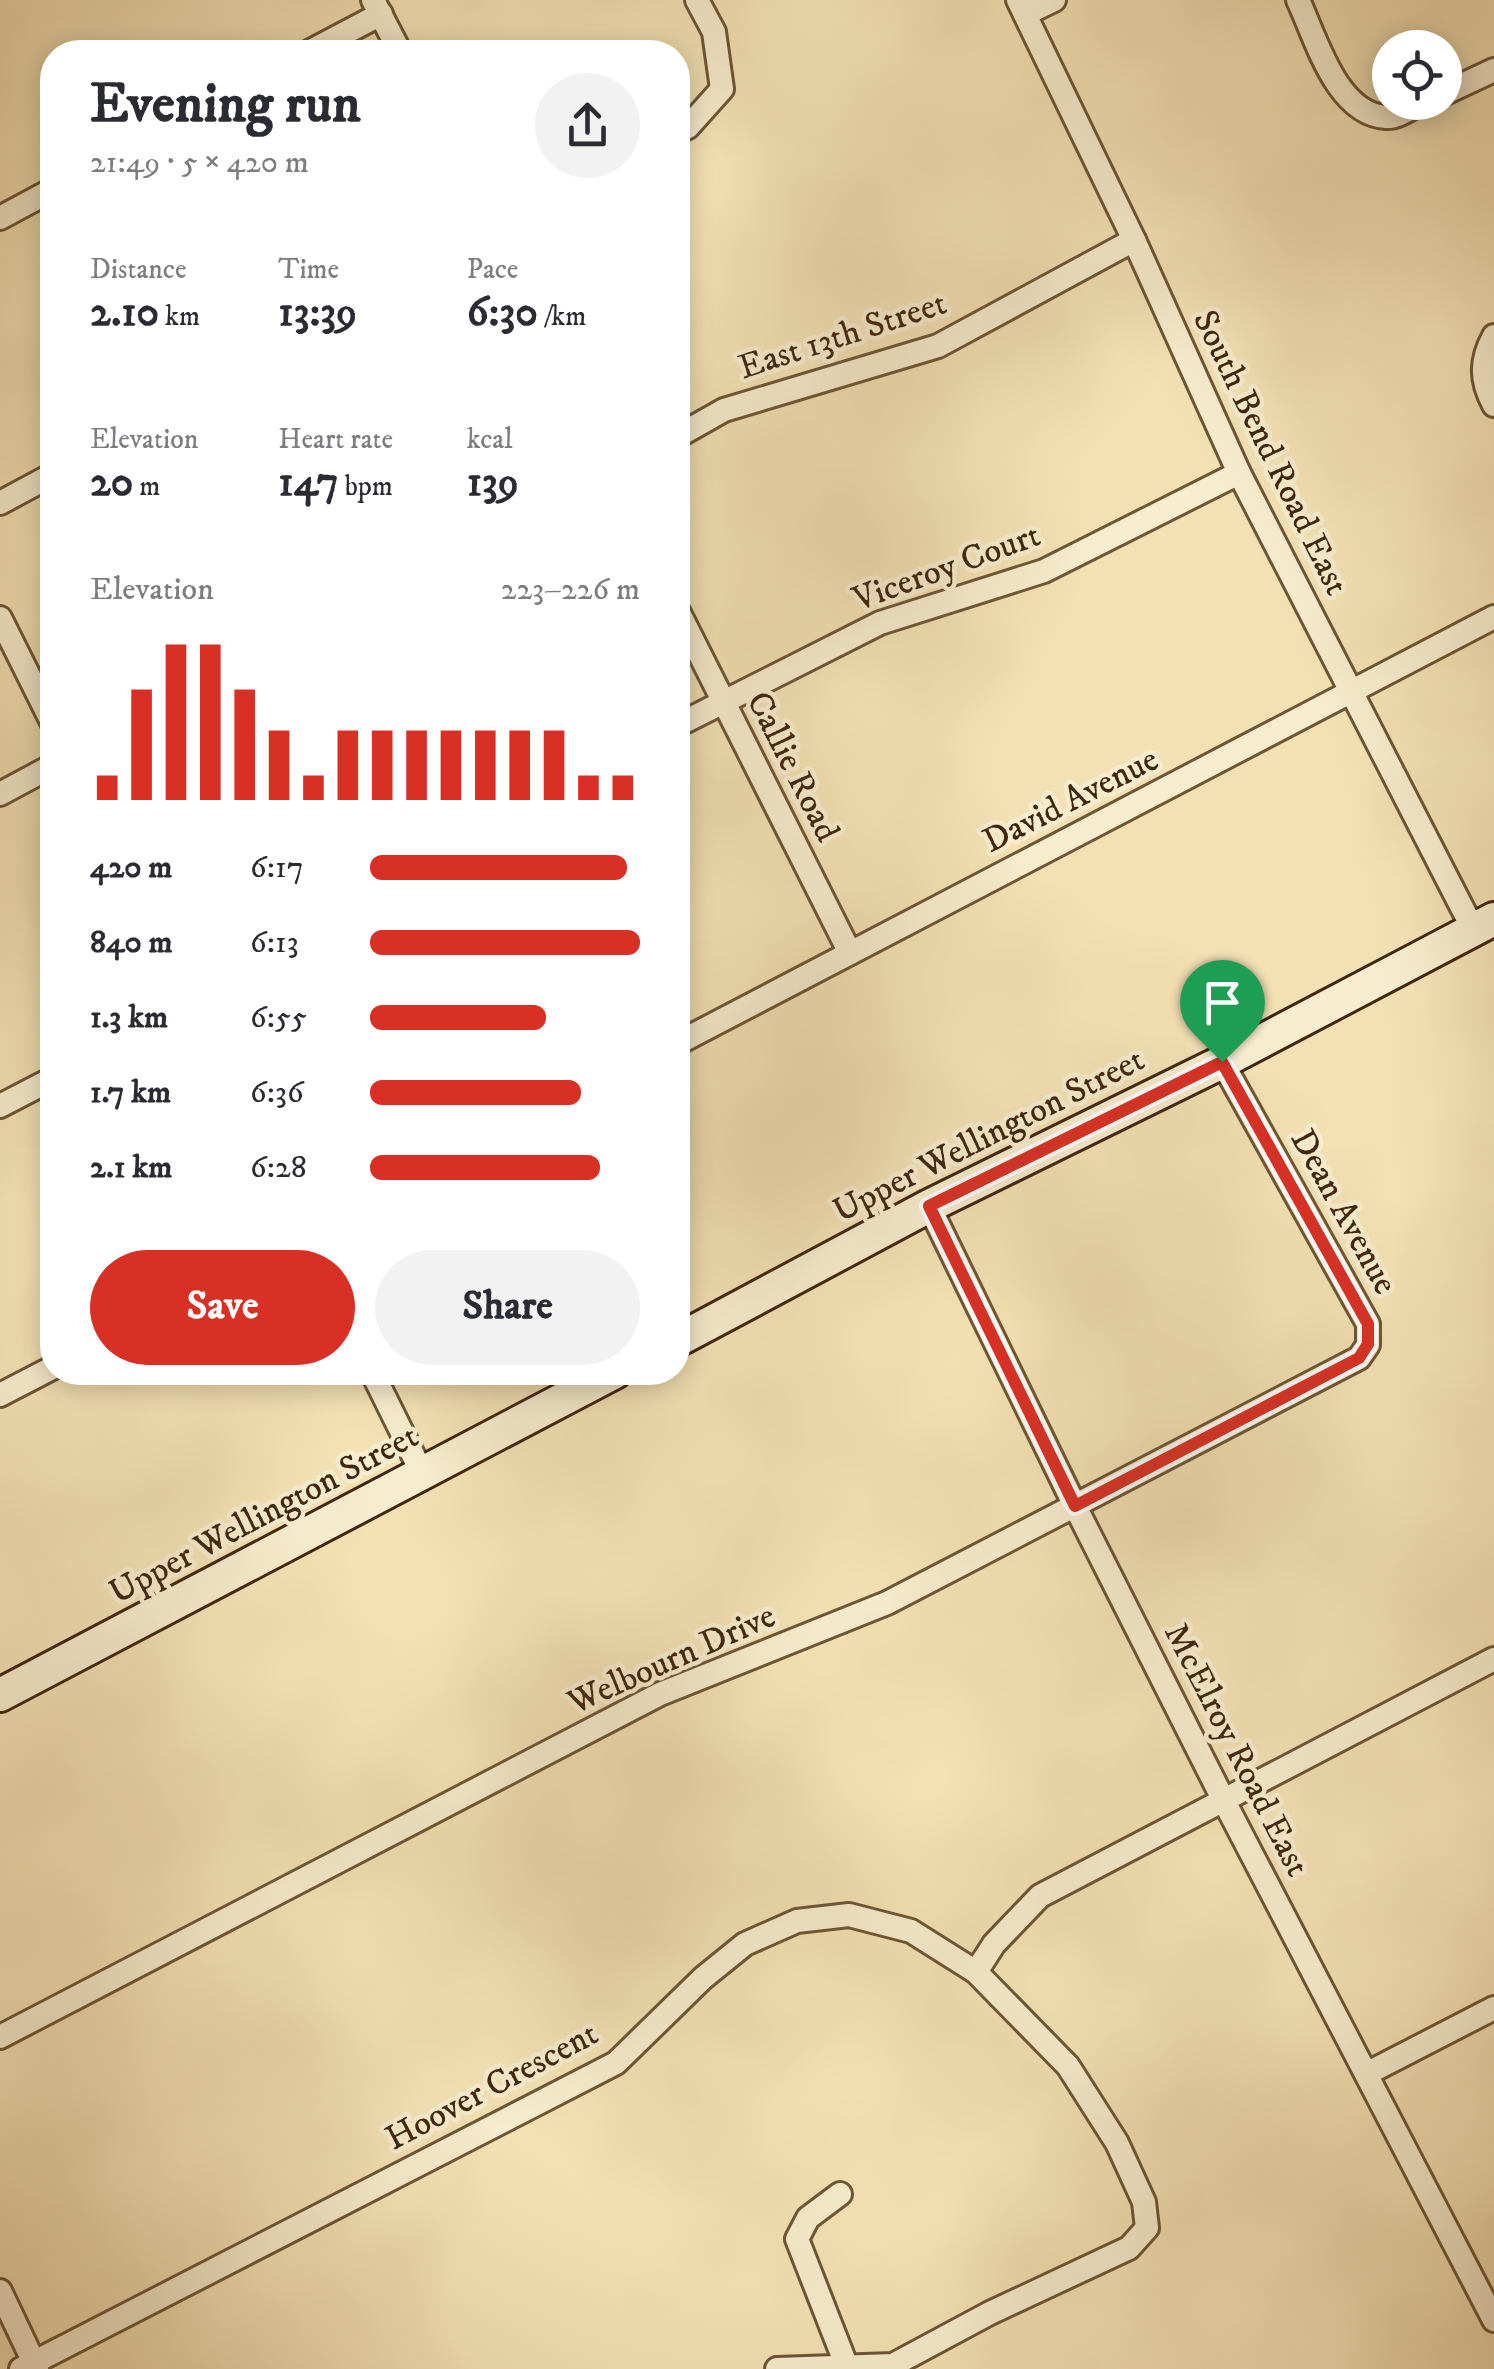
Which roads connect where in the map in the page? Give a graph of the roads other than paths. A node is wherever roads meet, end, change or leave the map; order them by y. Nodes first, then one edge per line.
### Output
1 (698, 0) edge
2 (1054, 0) edge
3 (1298, 0) edge
4 (377, 7) edge
5 (1022, 7) edge
6 (327, 40) edge
7 (394, 40) edge
8 (1494, 70) edge
9 (1462, 84) edge
10 (1372, 114) edge
11 (690, 125) edge
12 (40, 196) edge
13 (0, 218) edge
14 (1134, 240) junction
15 (1494, 336) edge
16 (1494, 405) edge
17 (690, 429) edge
18 (1238, 473) junction
19 (40, 481) edge
20 (0, 503) edge
21 (1494, 617) edge
22 (0, 618) edge
23 (690, 636) edge
24 (1350, 693) junction
25 (40, 698) edge
26 (722, 702) junction
27 (690, 719) edge
28 (40, 772) edge
29 (0, 794) edge
30 (1487, 927) edge
31 (850, 953) junction
32 (690, 1037) edge
33 (1222, 1062) junction
34 (40, 1085) edge
35 (0, 1106) edge
36 (929, 1206) junction
37 (690, 1334) edge
38 (1368, 1344) joint
39 (40, 1374) edge
40 (378, 1385) edge
41 (591, 1385) edge
42 (0, 1395) edge
43 (423, 1474) junction
44 (1075, 1506) junction
45 (1494, 1659) edge
46 (0, 1695) edge
47 (1224, 1801) junction
48 (976, 1972) junction
49 (1494, 2008) edge
50 (0, 2037) edge
51 (1368, 2073) junction
52 (840, 2194) dead end
53 (0, 2291) edge
54 (1494, 2320) edge
55 (31, 2367) edge
56 (847, 2367) edge
57 (777, 2369) edge

1 - 11 street
2 - 5 street
3 - 10 street
4 - 6 street
4 - 7 street
5 - 14 street, South Bend Road East
8 - 9 street
12 - 13 street
14 - 17 street, East 13th Street
14 - 18 street, South Bend Road East
15 - 16 street
18 - 24 street, South Bend Road East
18 - 26 street, Viceroy Court
19 - 20 street
21 - 24 street, David Avenue
22 - 25 street
23 - 26 street, Callie Road
24 - 30 street, South Bend Road East
24 - 31 street, David Avenue
26 - 27 street, Viceroy Court
26 - 31 street, Callie Road
28 - 29 street
30 - 33 main road, Upper Wellington Street
31 - 32 street, David Avenue
33 - 36 main road, Upper Wellington Street
33 - 38 street, Dean Avenue
34 - 35 street
36 - 37 main road, Upper Wellington Street
36 - 44 street, McElroy Road East
38 - 44 street, Welbourn Drive
39 - 42 street
40 - 43 street
41 - 43 main road, Upper Wellington Street
43 - 46 main road, Upper Wellington Street
44 - 47 street, McElroy Road East
44 - 50 street, Welbourn Drive
45 - 47 street
47 - 48 street
47 - 51 street, McElroy Road East
48 - 55 street, Hoover Crescent
48 - 56 street, Hoover Crescent
49 - 51 street
51 - 54 street, McElroy Road East
52 - 56 street
53 - 55 street
56 - 57 street, Hoover Crescent

